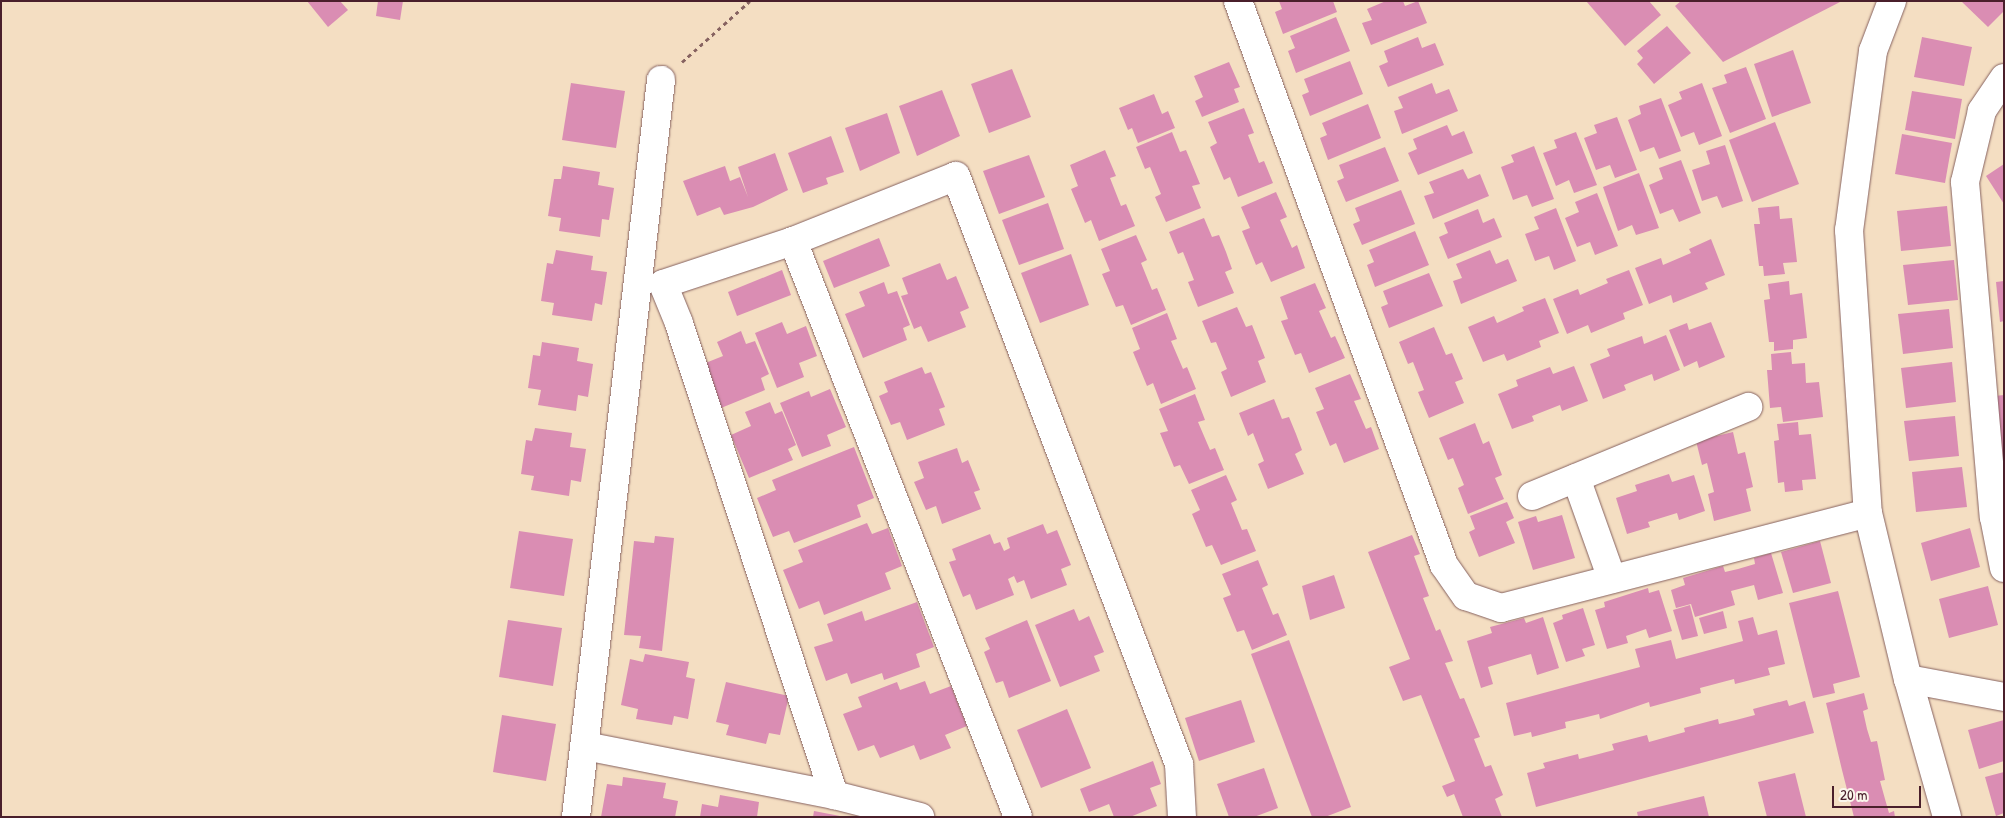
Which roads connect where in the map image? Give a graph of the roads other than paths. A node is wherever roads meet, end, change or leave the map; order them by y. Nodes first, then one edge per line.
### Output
1 (1238, 1) edge
2 (1892, 1) edge
3 (2004, 78) edge
4 (661, 80) road end
5 (793, 240) junction
6 (1748, 407) dead end
7 (1576, 478) junction
8 (1532, 496) dead end
9 (1868, 513) junction
10 (2004, 568) edge
11 (1612, 579) junction
12 (1908, 679) junction
13 (2004, 697) edge
14 (585, 746) junction
15 (834, 795) junction
16 (576, 817) edge
17 (920, 817) edge
18 (1018, 817) edge
19 (1182, 817) edge
20 (1947, 817) edge

1 - 11 street
2 - 9 street
3 - 10 street
4 - 14 street
5 - 15 street
5 - 18 street
5 - 19 street
6 - 7 street
7 - 8 street
7 - 11 street
9 - 11 street
9 - 12 street
12 - 13 street
12 - 20 street
14 - 15 street
14 - 16 street
15 - 17 street

